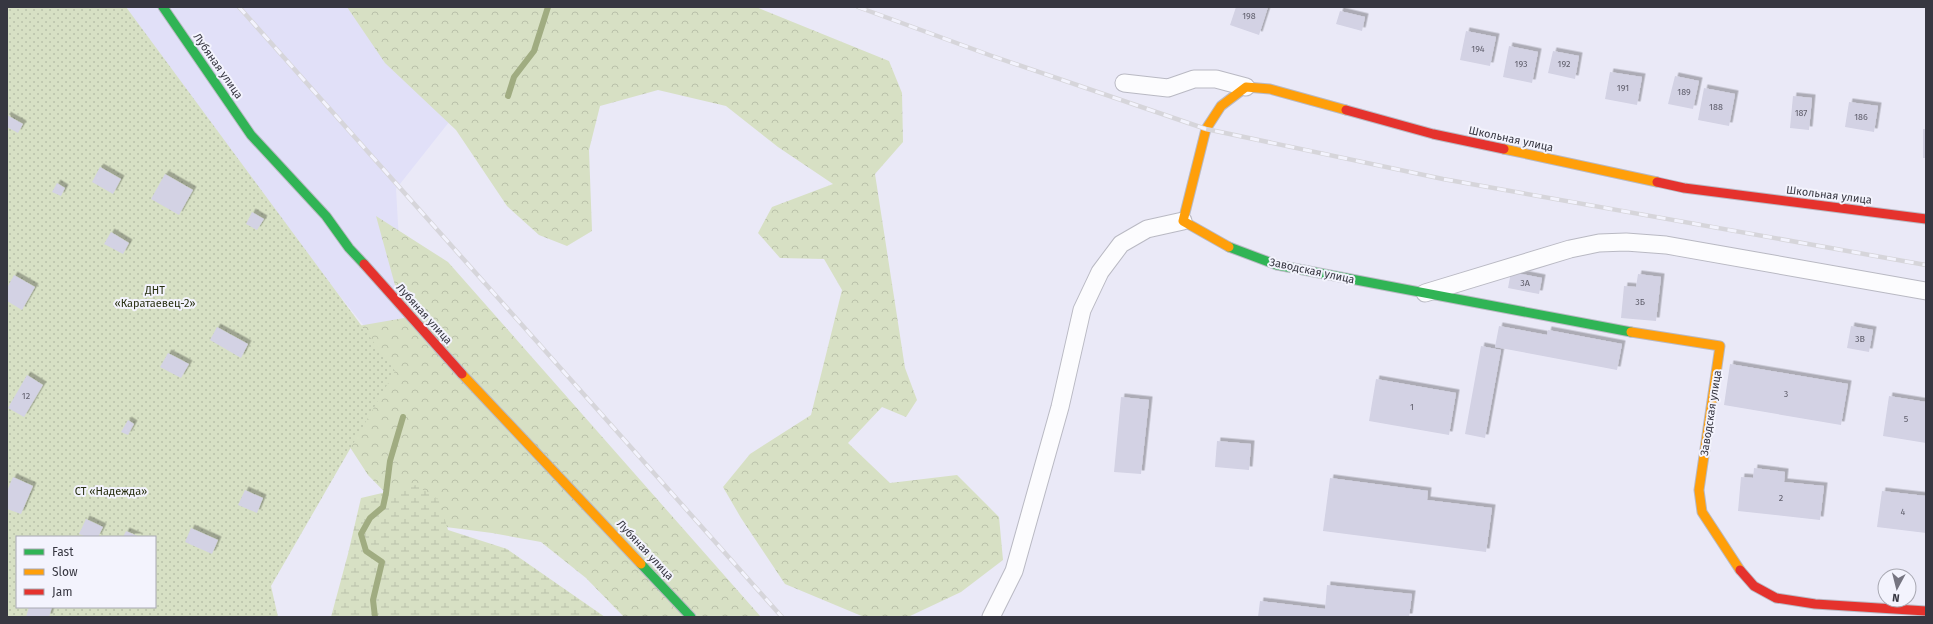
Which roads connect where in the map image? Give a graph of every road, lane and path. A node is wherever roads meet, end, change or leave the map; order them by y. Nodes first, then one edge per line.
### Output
1 (163, 7) edge
2 (1124, 82) dead end
3 (1246, 87) junction
4 (1926, 219) edge
5 (1183, 221) junction
6 (1926, 291) edge
7 (1425, 293) junction
8 (1926, 611) edge
9 (691, 617) edge
10 (991, 617) edge

1 - 9 street, Лубяная улица
2 - 3 street
3 - 4 street, Школьная улица
3 - 5 street
5 - 7 street, Заводская улица
5 - 10 street
6 - 7 street, Заводская улица
7 - 8 street, Заводская улица

